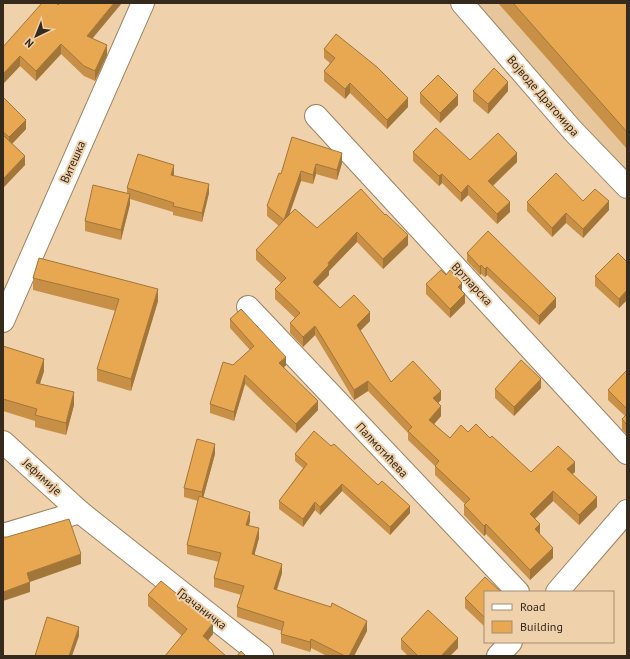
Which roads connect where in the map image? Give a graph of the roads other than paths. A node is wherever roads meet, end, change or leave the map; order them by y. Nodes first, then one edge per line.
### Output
1 (143, 3) edge
2 (462, 3) edge
3 (316, 116) dead end
4 (627, 187) edge
5 (248, 306) dead end
6 (3, 321) edge
7 (3, 442) edge
8 (627, 453) edge
9 (627, 511) edge
10 (80, 512) junction
11 (3, 534) edge
12 (142, 562) joint
13 (517, 591) edge
14 (558, 591) edge
15 (510, 643) edge
16 (262, 656) edge
17 (498, 656) edge

1 - 6 street, Витешка
2 - 4 street, Војводе Драгомира
3 - 8 street, Вртларска
5 - 13 street, Палмотићева
7 - 10 street, Јефимије
9 - 14 street
10 - 11 street
10 - 12 street, Јефимије
12 - 16 street, Грачаничка
15 - 17 street

